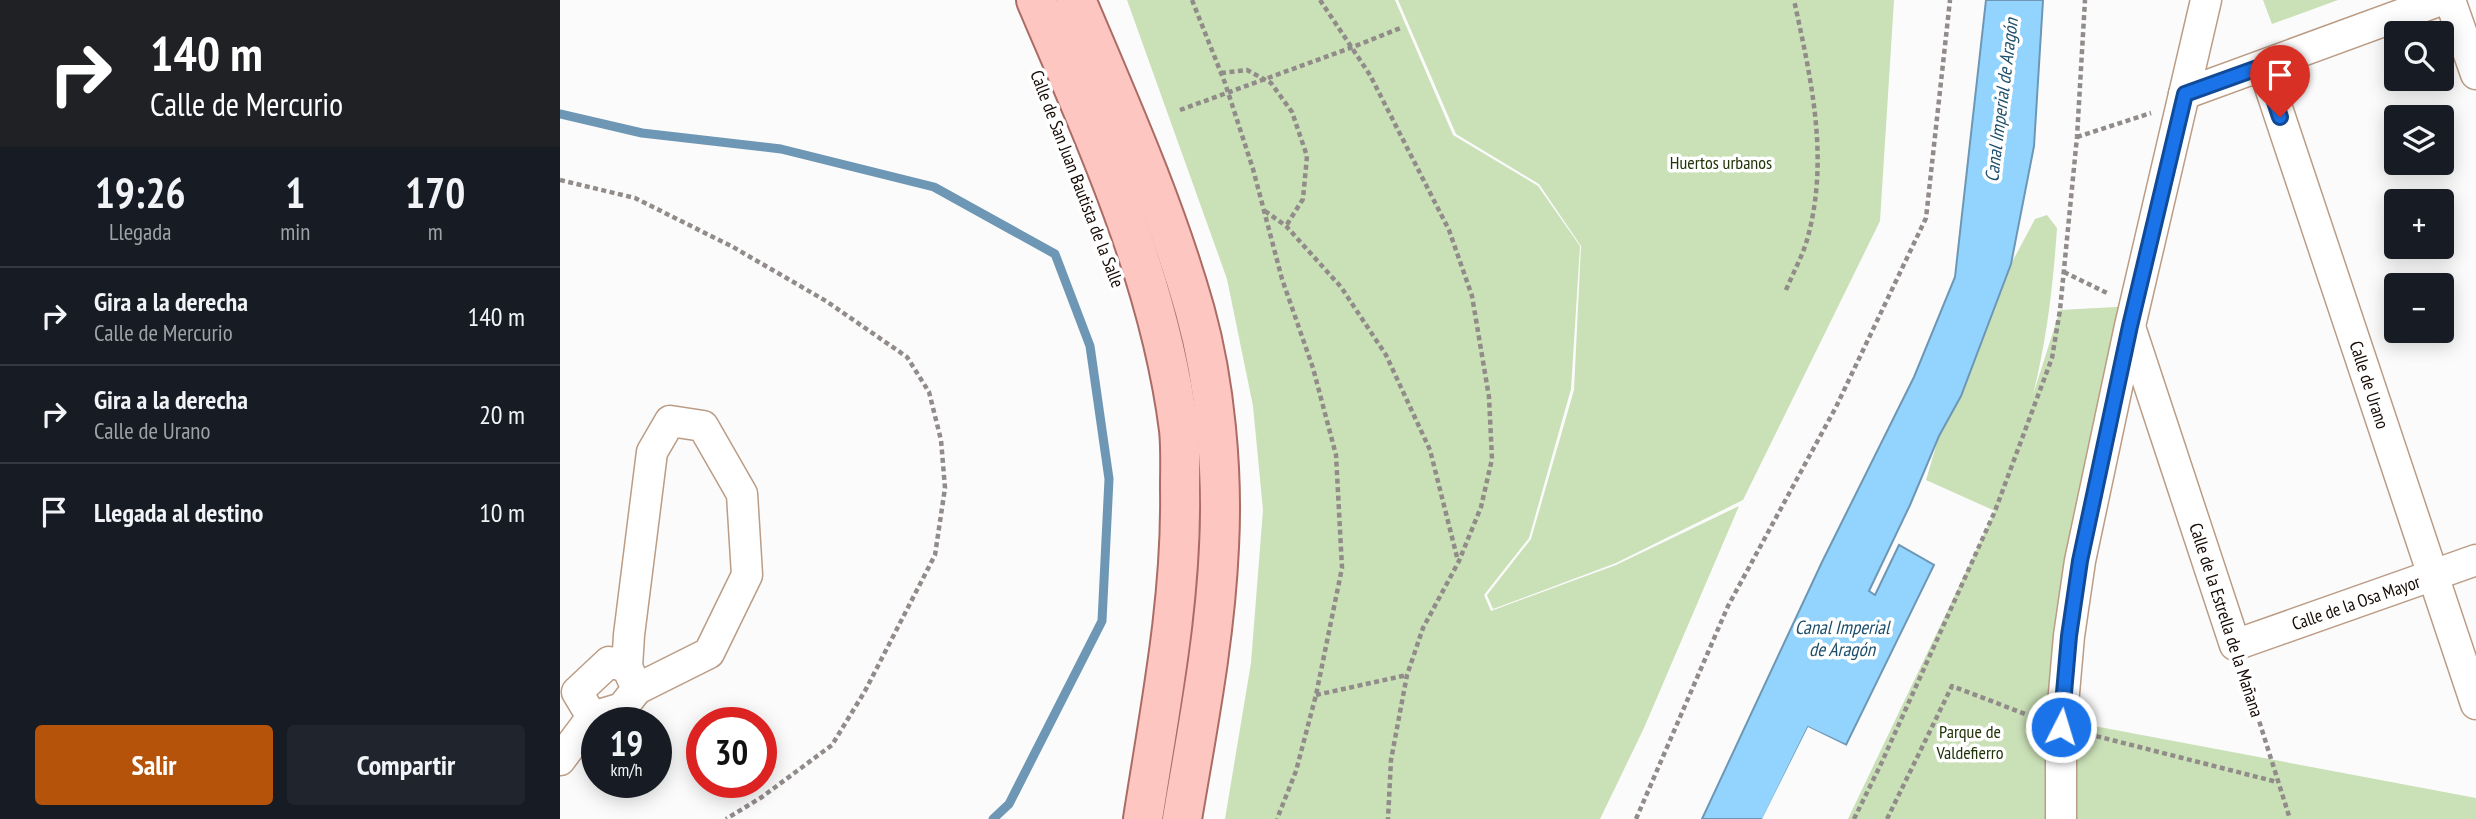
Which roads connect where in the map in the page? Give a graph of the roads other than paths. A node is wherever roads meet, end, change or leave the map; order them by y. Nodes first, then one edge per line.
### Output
1 (1037, 0) edge
2 (1076, 0) edge
3 (2206, 0) edge
4 (2441, 0) edge
5 (2450, 0) edge
6 (2263, 66) junction
7 (2476, 74) edge
8 (2182, 105) junction
9 (2132, 316) junction
10 (2116, 392) junction
11 (2160, 422) junction
12 (2476, 560) edge
13 (2433, 576) junction
14 (2235, 645) joint
15 (632, 678) junction
16 (576, 700) edge
17 (2476, 704) edge
18 (560, 760) edge
19 (1143, 819) edge
20 (1182, 819) edge
21 (2061, 819) edge

1 - 19 main road, Calle de San Juan Bautista de la Salle
2 - 20 main road
3 - 8 street
4 - 6 street
5 - 7 street
6 - 8 street
6 - 13 street, Calle de Urano
8 - 9 street
9 - 10 street
9 - 11 street, Calle de la Estrella de la Mañana
10 - 11 street
10 - 21 street
11 - 14 street, Calle de la Estrella de la Mañana
12 - 13 street, Calle de la Osa Mayor
13 - 14 street, Calle de la Osa Mayor
13 - 17 street, Calle de Urano
15 - 15 street
15 - 16 street
15 - 16 street
16 - 18 street

